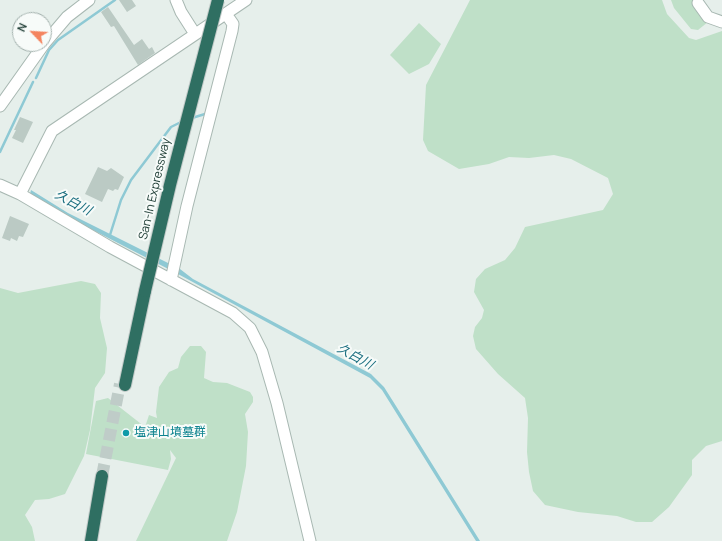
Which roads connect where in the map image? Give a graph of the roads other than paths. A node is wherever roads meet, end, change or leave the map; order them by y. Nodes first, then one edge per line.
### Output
1 (89, 0) edge
2 (176, 0) edge
3 (213, 0) edge
4 (218, 0) edge
5 (246, 0) edge
6 (698, 3) dead end
7 (226, 14) junction
8 (722, 22) edge
9 (195, 34) junction
10 (52, 35) edge
11 (38, 52) edge
12 (0, 106) edge
13 (0, 185) edge
14 (20, 194) junction
15 (171, 280) junction
16 (143, 291) junction
17 (122, 385) tunnel mouth
18 (91, 541) edge
19 (96, 541) edge
20 (310, 541) edge

1 - 10 street
2 - 9 street
3 - 16 highway, San-In Expressway
4 - 16 highway, San-In Expressway, bridge
5 - 7 street
6 - 8 street
7 - 9 street
7 - 15 street
9 - 14 street
11 - 12 street
13 - 14 street
14 - 15 street
15 - 20 street
16 - 17 highway, San-In Expressway
18 - 19 highway

